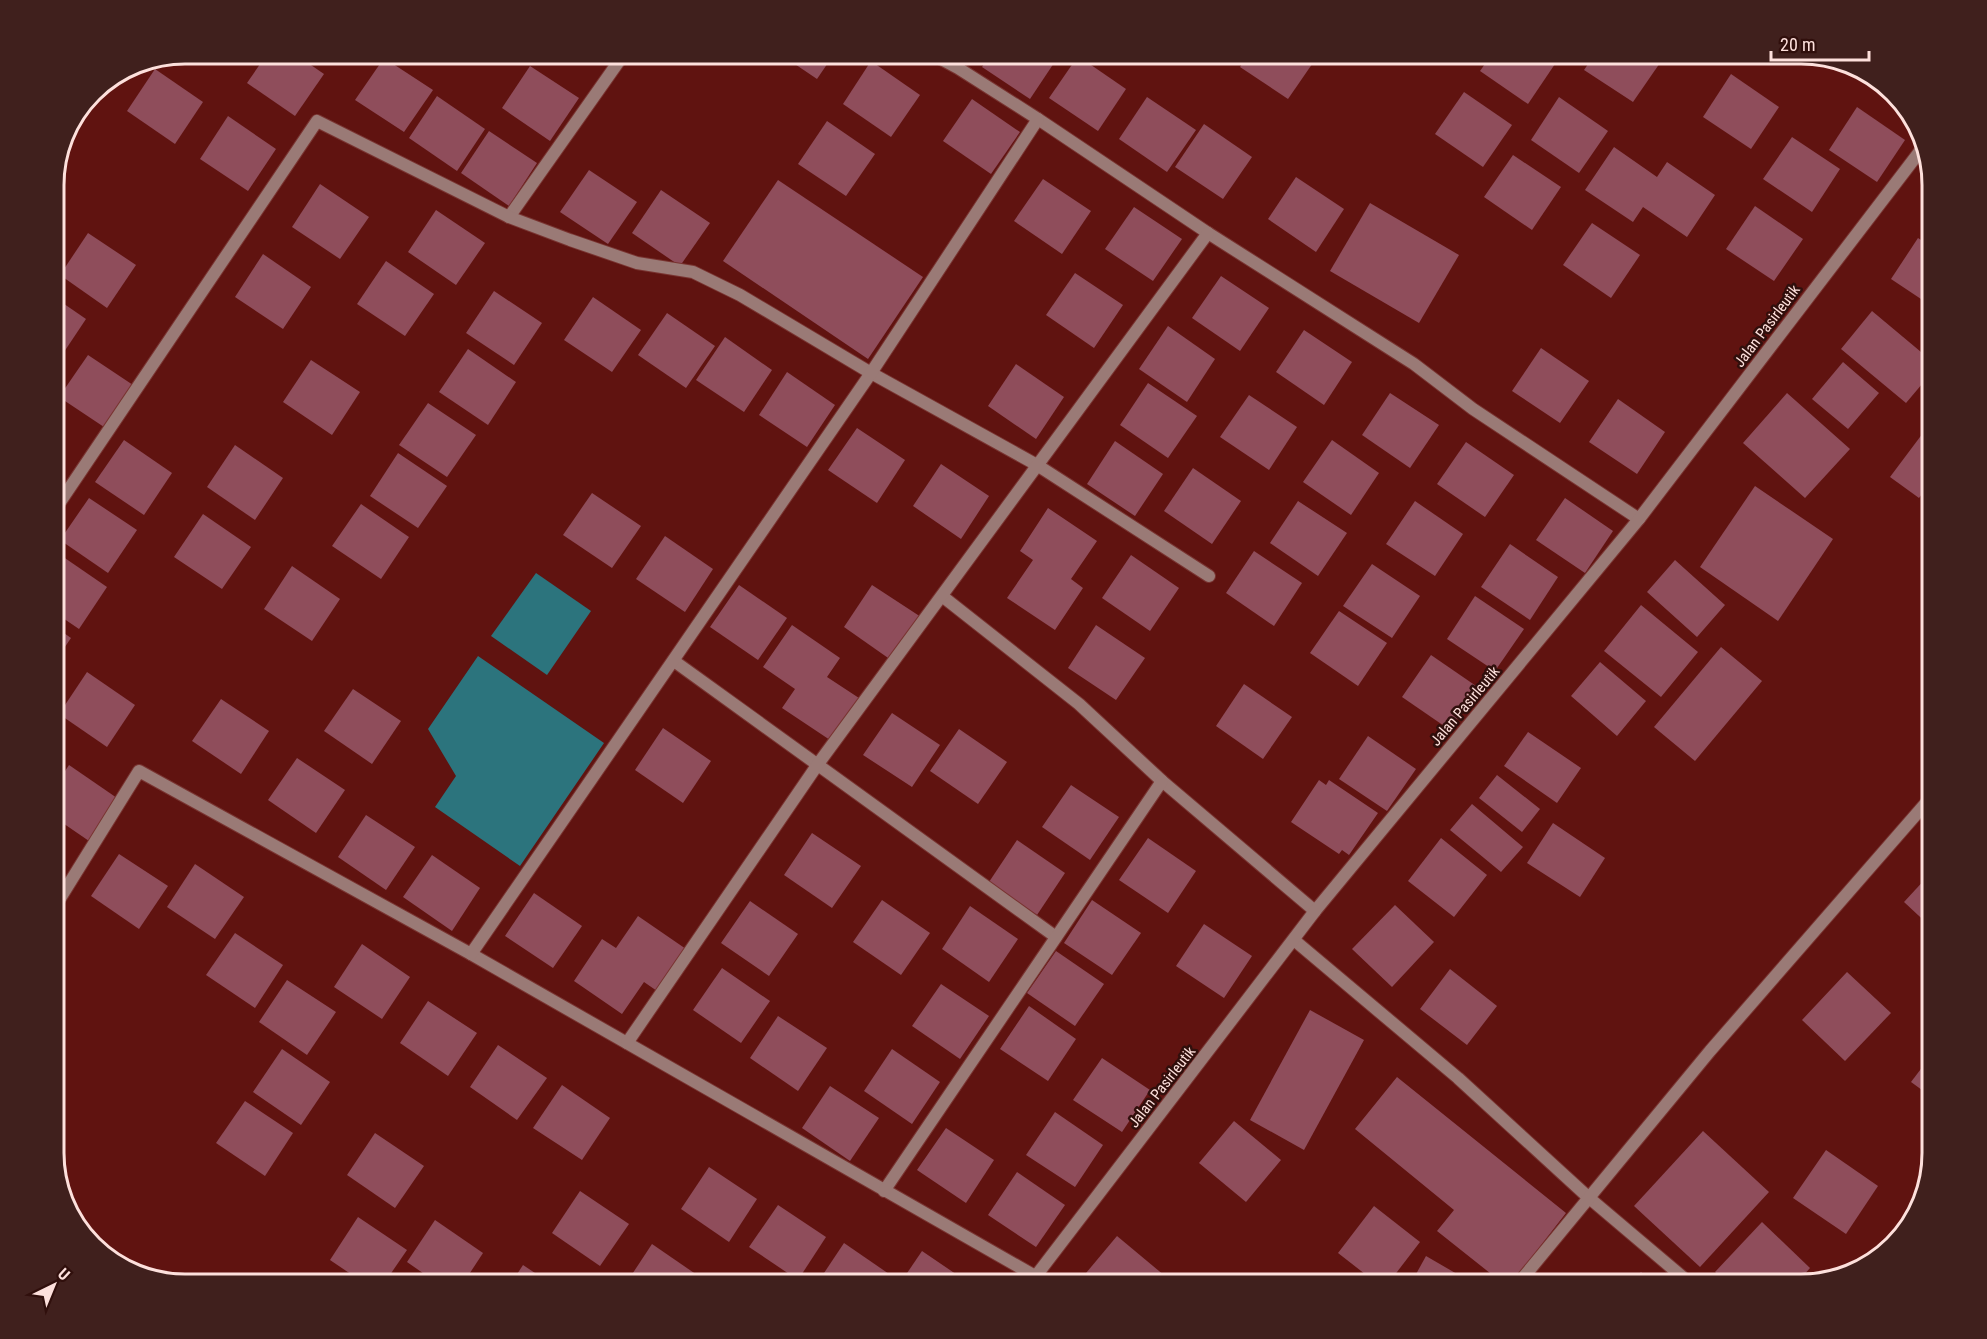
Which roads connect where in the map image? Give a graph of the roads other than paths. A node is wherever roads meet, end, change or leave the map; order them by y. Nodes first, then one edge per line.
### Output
1 (617, 64) edge
2 (950, 64) edge
3 (1038, 120) junction
4 (1918, 154) edge
5 (508, 217) junction
6 (1208, 233) junction
7 (871, 373) junction
8 (1037, 465) junction
9 (65, 495) edge
10 (1639, 519) junction
11 (1209, 576) dead end
12 (942, 596) junction
13 (674, 661) junction
14 (818, 764) junction
15 (1162, 781) junction
16 (1922, 808) edge
17 (65, 890) edge
18 (1315, 911) junction
19 (1056, 937) junction
20 (1294, 940) junction
21 (471, 954) junction
22 (627, 1043) junction
23 (884, 1191) junction
24 (1588, 1197) junction
25 (1022, 1274) edge
26 (1037, 1274) edge
27 (1526, 1274) edge
28 (1679, 1274) edge

1 - 5 street
2 - 3 street
3 - 6 street
3 - 7 street
4 - 10 street, Jalan Pasirleutik
5 - 7 street
5 - 9 street
6 - 8 street
6 - 10 street
7 - 8 street
7 - 13 street
8 - 11 street
8 - 12 street
10 - 18 street, Jalan Pasirleutik
12 - 14 street
12 - 15 street
13 - 14 street
13 - 21 street
14 - 19 street
14 - 22 street
15 - 18 street
15 - 19 street
16 - 24 street
17 - 21 street
18 - 20 street, Jalan Pasirleutik
19 - 23 street
20 - 24 street
20 - 26 street, Jalan Pasirleutik
21 - 22 street
22 - 23 street
23 - 25 street
24 - 27 street
24 - 28 street

